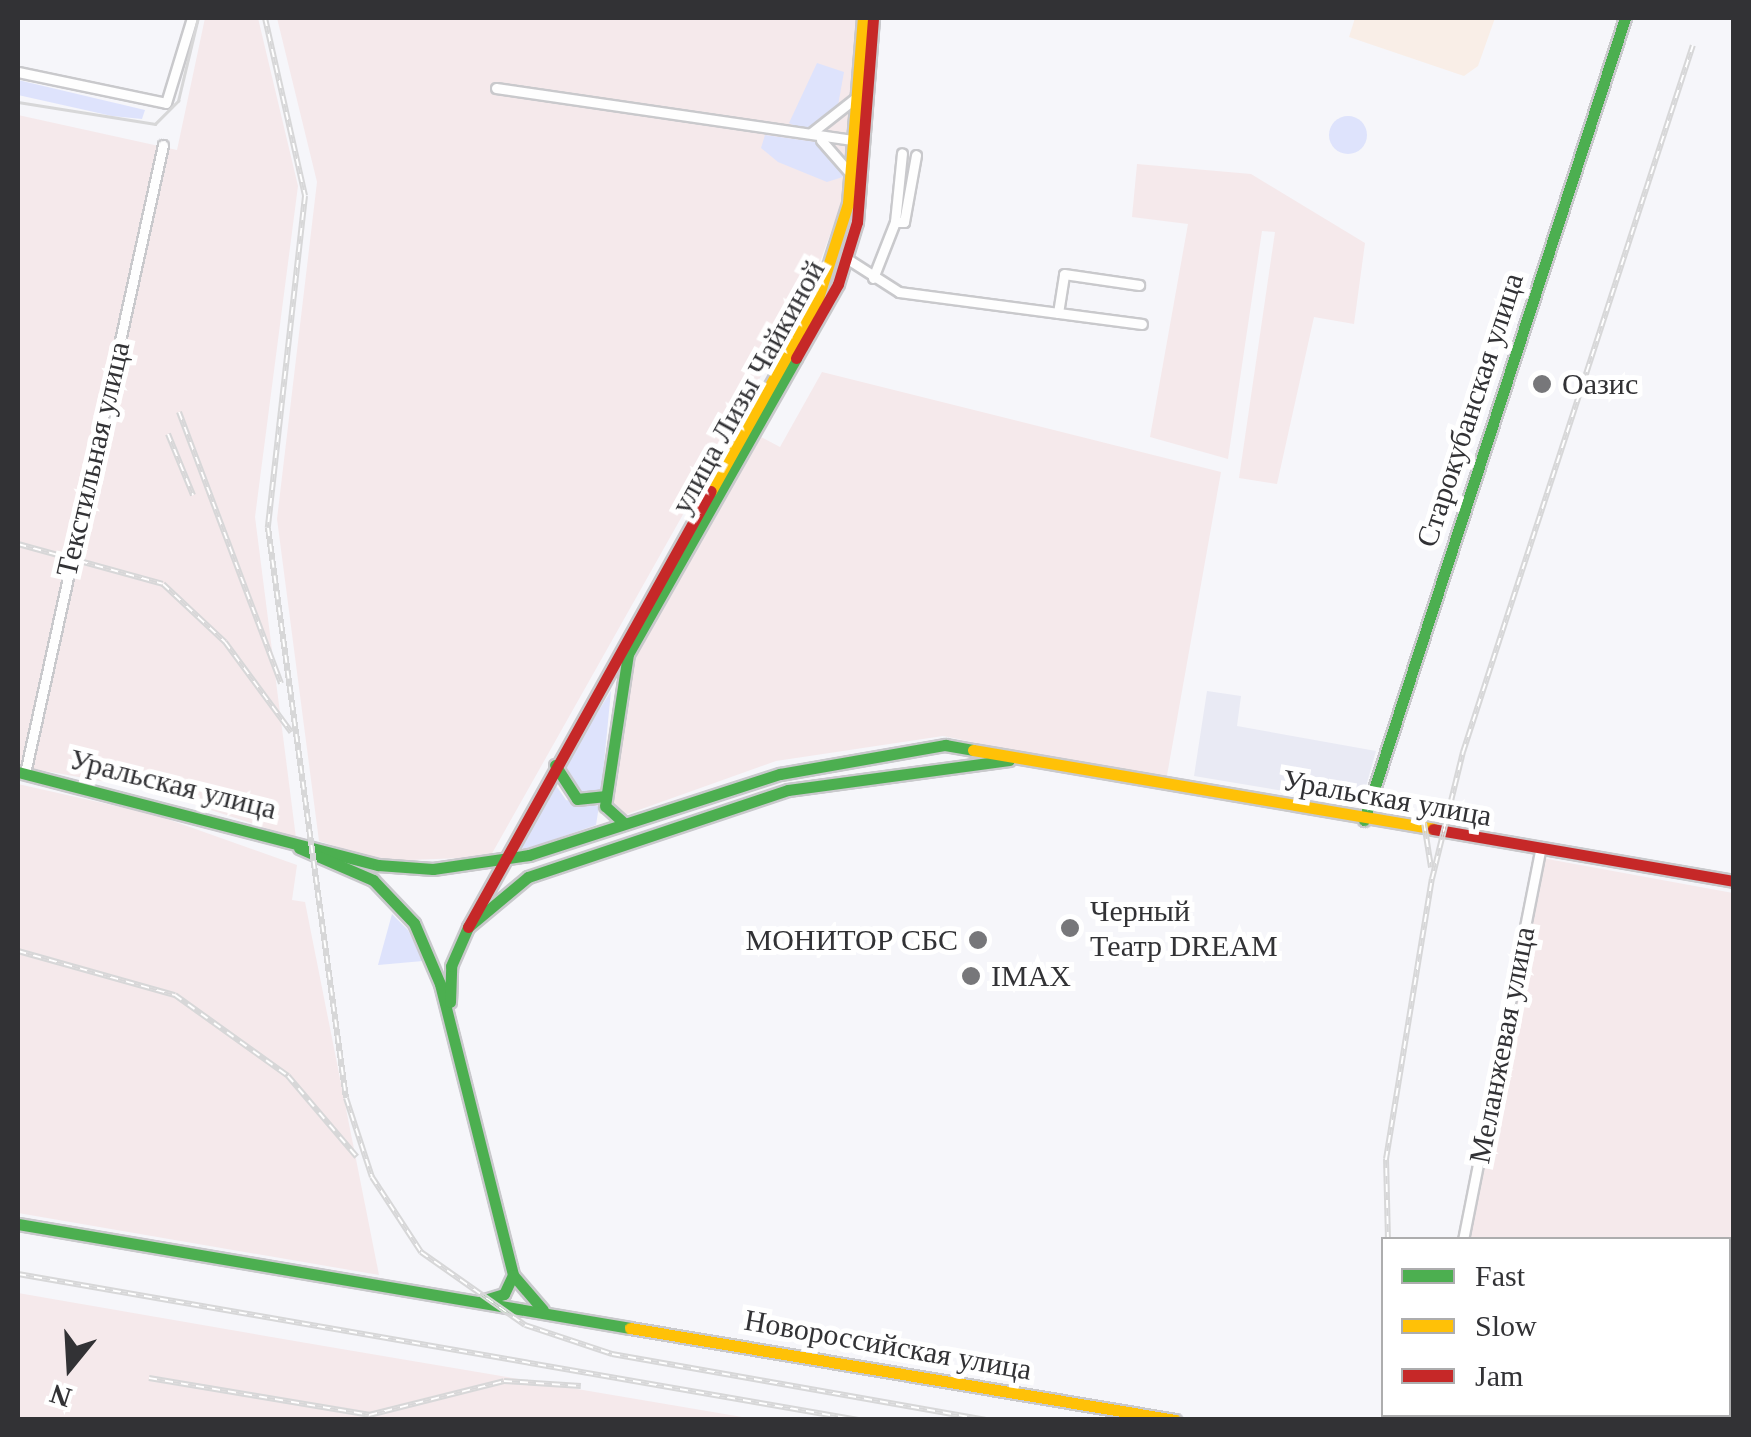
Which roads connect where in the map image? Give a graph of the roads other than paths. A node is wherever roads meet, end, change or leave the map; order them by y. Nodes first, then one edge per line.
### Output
1 (192, 18) edge
2 (863, 18) edge
3 (873, 18) edge
4 (1626, 18) edge
5 (18, 72) edge
6 (496, 88) dead end
7 (854, 99) junction
8 (804, 136) junction
9 (858, 141) junction
10 (163, 145) dead end
11 (902, 152) dead end
12 (916, 154) dead end
13 (850, 186) junction
14 (894, 222) junction
15 (846, 258) junction
16 (873, 278) junction
17 (1139, 285) dead end
18 (1058, 313) junction
19 (1142, 324) dead end
20 (628, 645) junction
21 (899, 749) junction
22 (1033, 758) junction
23 (555, 765) junction
24 (928, 765) junction
25 (21, 773) edge
26 (711, 795) junction
27 (606, 796) junction
28 (745, 801) junction
29 (1364, 820) junction
30 (222, 823) junction
31 (624, 824) junction
32 (1540, 850) junction
33 (500, 862) junction
34 (397, 868) junction
35 (1734, 881) edge
36 (392, 894) junction
37 (468, 926) junction
38 (450, 1022) junction
39 (18, 1224) edge
40 (1465, 1237) edge
41 (513, 1276) junction
42 (447, 1300) junction
43 (591, 1322) junction
44 (1175, 1420) edge

1 - 5 street
2 - 7 main road, улица Лизы Чайкиной
3 - 9 main road, улица Лизы Чайкиной
4 - 29 main road, Старокубанская улица
6 - 8 street
7 - 8 street
7 - 9 main road, улица Лизы Чайкиной
8 - 9 street
8 - 13 street
9 - 13 main road, улица Лизы Чайкиной
9 - 15 main road, улица Лизы Чайкиной
10 - 25 street, Текстильная улица
11 - 14 street
12 - 14 street
13 - 20 main road, улица Лизы Чайкиной
14 - 16 street
15 - 16 street
15 - 20 main road, улица Лизы Чайкиной
16 - 18 street
17 - 18 street
18 - 19 street
20 - 23 main road
20 - 27 main road
21 - 22 main road, Уральская улица
21 - 24 main road
21 - 26 main road, Уральская улица
22 - 24 main road, Уральская улица
22 - 29 main road, Уральская улица
23 - 27 main road
23 - 33 main road
24 - 28 main road, Уральская улица
25 - 30 main road, Уральская улица
26 - 28 main road
26 - 31 main road, Уральская улица
27 - 31 main road
28 - 37 main road, Уральская улица
29 - 32 main road, Уральская улица
30 - 34 main road, Уральская улица
30 - 36 main road, Уральская улица
31 - 33 main road, Уральская улица
32 - 35 main road, Уральская улица
32 - 40 street, Меланжевая улица
33 - 34 main road, Уральская улица
33 - 37 main road
34 - 36 main road
36 - 38 main road, Новороссийская улица
37 - 38 main road
38 - 41 main road, Новороссийская улица
39 - 42 main road, Новороссийская улица
41 - 42 main road
41 - 43 main road, Новороссийская улица
42 - 43 main road, Новороссийская улица
43 - 44 main road, Новороссийская улица

